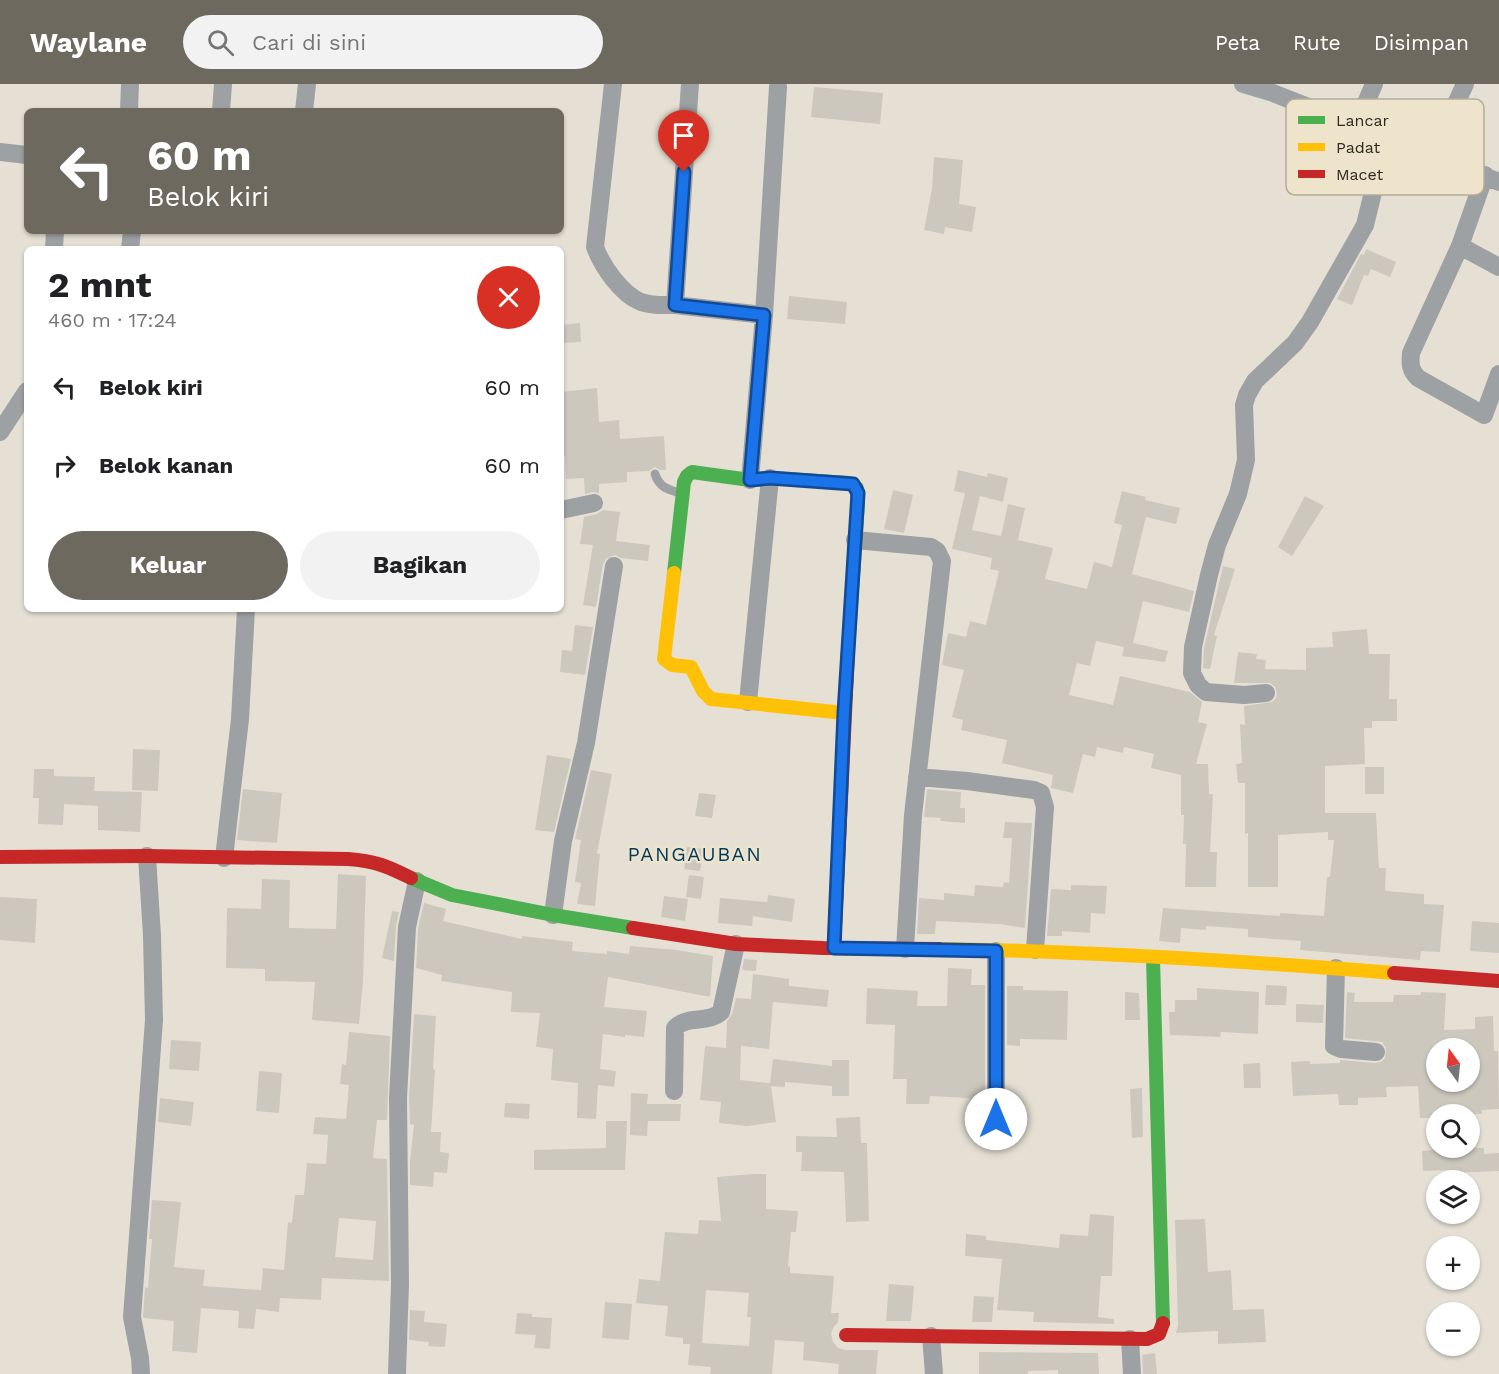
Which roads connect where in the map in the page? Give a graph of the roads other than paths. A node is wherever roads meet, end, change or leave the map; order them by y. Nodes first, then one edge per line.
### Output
1 (130, 84) edge
2 (223, 84) edge
3 (307, 84) edge
4 (613, 84) edge
5 (690, 84) edge
6 (1243, 84) edge
7 (1374, 84) edge
8 (1465, 84) edge
9 (778, 87) dead end
10 (1275, 88) edge
11 (1298, 99) edge
12 (1368, 99) edge
13 (1458, 99) edge
14 (129, 108) edge
15 (221, 108) edge
16 (304, 108) edge
17 (0, 152) edge
18 (24, 155) edge
19 (1492, 178) edge
20 (1372, 195) edge
21 (1460, 246) junction
22 (1499, 267) edge
23 (675, 305) junction
24 (764, 315) junction
25 (1499, 374) edge
26 (24, 396) edge
27 (0, 432) edge
28 (655, 474) dead end
29 (770, 478) junction
30 (750, 480) junction
31 (683, 494) junction
32 (594, 503) dead end
33 (564, 509) edge
34 (855, 540) junction
35 (614, 566) dead end
36 (246, 612) edge
37 (1266, 693) dead end
38 (748, 702) junction
39 (844, 713) junction
40 (916, 777) junction
41 (147, 856) junction
42 (0, 857) edge
43 (224, 858) junction
44 (417, 881) junction
45 (553, 915) junction
46 (736, 944) junction
47 (834, 948) junction
48 (905, 949) junction
49 (996, 951) junction
50 (1035, 951) junction
51 (1153, 958) junction
52 (1336, 968) junction
53 (1499, 981) edge
54 (1376, 1052) dead end
55 (674, 1091) dead end
56 (996, 1119) dead end
57 (846, 1335) dead end
58 (931, 1336) junction
59 (1130, 1339) junction
60 (141, 1374) edge
61 (397, 1374) edge
62 (934, 1374) edge
63 (1132, 1374) edge

1 - 14 street
2 - 15 street
3 - 16 street
4 - 23 street
5 - 23 street
6 - 10 street
7 - 12 street
8 - 13 street
9 - 24 street
10 - 11 street
17 - 18 street
19 - 21 street
20 - 37 street
21 - 22 street
21 - 25 street
23 - 24 street
24 - 30 street
26 - 27 street
28 - 31 lane
29 - 30 street
29 - 34 street
29 - 38 street
30 - 31 street
31 - 38 street
32 - 33 street
34 - 39 street
34 - 40 street
35 - 45 street
36 - 43 street
38 - 39 street
39 - 47 street
40 - 48 street
40 - 50 street
41 - 42 street
41 - 43 street
41 - 60 street
43 - 44 street
44 - 45 street
44 - 61 street
45 - 46 street
46 - 47 street
46 - 55 street
47 - 48 street
48 - 49 street
49 - 50 street
49 - 56 street
50 - 51 street
51 - 52 street
51 - 59 street
52 - 53 street
52 - 54 street
57 - 58 street
58 - 59 street
58 - 62 street
59 - 63 street

